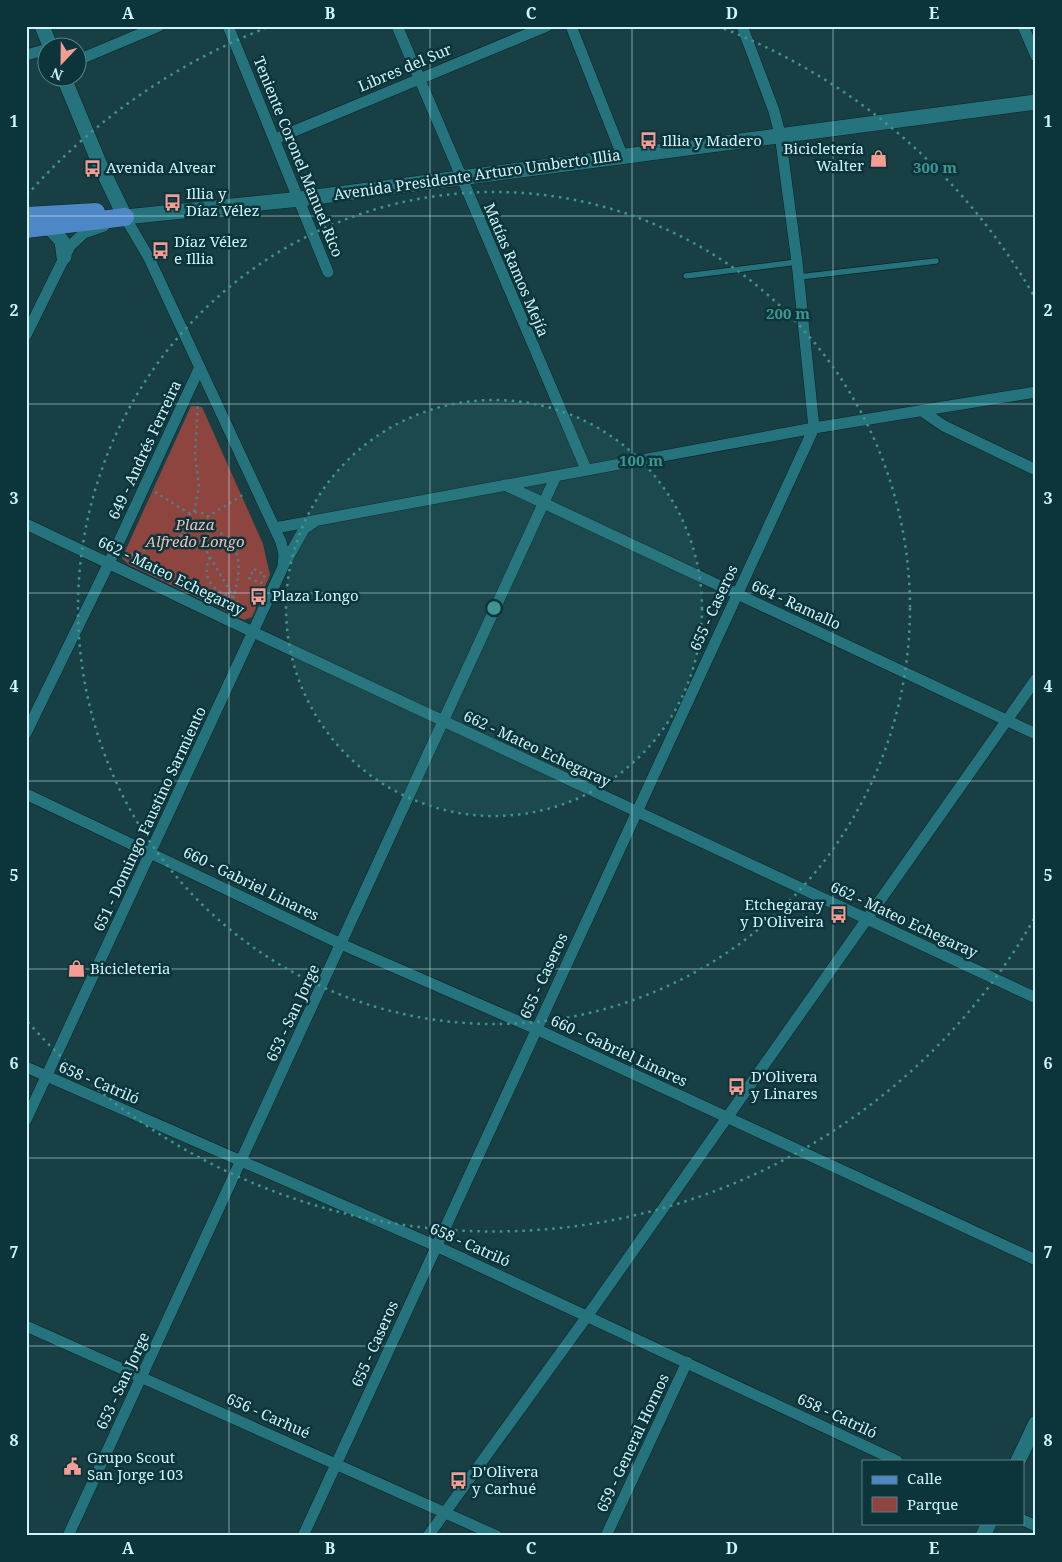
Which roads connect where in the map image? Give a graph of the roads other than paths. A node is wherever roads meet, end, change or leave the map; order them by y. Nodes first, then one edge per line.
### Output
1 (42, 26) edge
2 (159, 26) edge
3 (228, 26) edge
4 (397, 26) edge
5 (547, 26) edge
6 (571, 26) edge
7 (742, 26) edge
8 (1023, 26) edge
9 (46, 38) edge
10 (88, 56) edge
11 (1036, 56) edge
12 (419, 78) junction
13 (68, 88) edge
14 (1036, 102) edge
15 (780, 134) junction
16 (275, 139) junction
17 (622, 155) junction
18 (460, 177) junction
19 (300, 199) junction
20 (26, 216) edge
21 (126, 217) junction
22 (49, 227) junction
23 (26, 229) edge
24 (64, 257) junction
25 (936, 261) dead end
26 (797, 262) junction
27 (328, 272) dead end
28 (686, 276) dead end
29 (799, 277) junction
30 (26, 336) edge
31 (200, 370) junction
32 (1036, 392) edge
33 (922, 411) junction
34 (814, 428) junction
35 (586, 469) junction
36 (1036, 470) edge
37 (556, 476) junction
38 (505, 485) junction
39 (543, 502) junction
40 (316, 520) junction
41 (26, 524) edge
42 (274, 528) junction
43 (109, 562) junction
44 (283, 567) junction
45 (736, 594) junction
46 (253, 632) junction
47 (1036, 679) edge
48 (1006, 720) junction
49 (443, 721) junction
50 (26, 732) edge
51 (1036, 734) edge
52 (26, 794) edge
53 (636, 812) junction
54 (151, 853) junction
55 (866, 919) junction
56 (341, 944) junction
57 (1036, 998) edge
58 (536, 1029) junction
59 (26, 1067) edge
60 (46, 1077) junction
61 (726, 1116) junction
62 (26, 1120) edge
63 (242, 1160) junction
64 (436, 1246) junction
65 (1036, 1260) edge
66 (588, 1315) junction
67 (26, 1326) edge
68 (687, 1362) junction
69 (142, 1377) junction
70 (1036, 1423) edge
71 (895, 1460) edge
72 (1018, 1460) edge
73 (337, 1463) junction
74 (446, 1512) junction
75 (1024, 1520) edge
76 (989, 1524) edge
77 (1036, 1526) edge
78 (68, 1536) edge
79 (303, 1536) edge
80 (428, 1536) edge
81 (497, 1536) edge
82 (606, 1536) edge
83 (983, 1536) edge

1 - 9 main road
2 - 10 street
3 - 16 street, Teniente Coronel Manuel Rico
4 - 12 street, Matías Ramos Mejía
5 - 12 street, Libres del Sur
6 - 17 street
7 - 15 street
8 - 11 street
12 - 16 street, Libres del Sur
12 - 18 street, Matías Ramos Mejía
13 - 21 main road
14 - 15 main road, Avenida Presidente Arturo Umberto Illia
15 - 17 main road, Avenida Presidente Arturo Umberto Illia
15 - 26 street
16 - 19 street, Teniente Coronel Manuel Rico
17 - 18 main road, Avenida Presidente Arturo Umberto Illia
18 - 19 main road, Avenida Presidente Arturo Umberto Illia
18 - 35 street, Matías Ramos Mejía
19 - 21 main road, Avenida Presidente Arturo Umberto Illia
19 - 27 street, Teniente Coronel Manuel Rico
20 - 21 main road
21 - 22 main road
21 - 24 street
21 - 31 street
22 - 23 main road
22 - 24 main road
24 - 30 street
25 - 29 lane
26 - 28 lane
26 - 29 street
29 - 34 street
31 - 42 street
31 - 43 street, 649 - Andrés Ferreira
32 - 33 street
33 - 34 street
33 - 36 street
34 - 35 street
34 - 45 street, 655 - Caseros
35 - 37 street
37 - 38 street
37 - 39 street
38 - 39 street, 664 - Ramallo
38 - 40 street
39 - 45 street, 664 - Ramallo
39 - 49 street, 653 - San Jorge
40 - 42 street
40 - 44 street, 651 - Domingo Faustino Sarmiento
41 - 43 street, 662 - Mateo Echegaray
42 - 44 street
43 - 46 street, 662 - Mateo Echegaray
43 - 50 street, 649 - Andrés Ferreira
44 - 46 street, 651 - Domingo Faustino Sarmiento
45 - 48 street, 664 - Ramallo
45 - 53 street, 655 - Caseros
46 - 49 street, 662 - Mateo Echegaray
46 - 54 street, 651 - Domingo Faustino Sarmiento
47 - 48 street
48 - 51 street, 664 - Ramallo
48 - 55 street
49 - 53 street, 662 - Mateo Echegaray
49 - 56 street, 653 - San Jorge
52 - 54 street, 660 - Gabriel Linares
53 - 55 street, 662 - Mateo Echegaray
53 - 58 street, 655 - Caseros
54 - 56 street, 660 - Gabriel Linares
54 - 60 street, 651 - Domingo Faustino Sarmiento
55 - 57 street, 662 - Mateo Echegaray
55 - 61 street
56 - 58 street, 660 - Gabriel Linares
56 - 63 street, 653 - San Jorge
58 - 61 street, 660 - Gabriel Linares
58 - 64 street, 655 - Caseros
59 - 60 street, 658 - Catriló
60 - 62 street, 651 - Domingo Faustino Sarmiento
60 - 63 street, 658 - Catriló
61 - 65 street, 660 - Gabriel Linares
61 - 66 street
63 - 64 street, 658 - Catriló
63 - 69 street, 653 - San Jorge
64 - 66 street, 658 - Catriló
64 - 73 street, 655 - Caseros
66 - 68 street, 658 - Catriló
66 - 74 street
67 - 69 street, 656 - Carhué
68 - 71 street, 658 - Catriló
68 - 82 street, 659 - General Hornos
69 - 73 street, 656 - Carhué
69 - 78 street, 653 - San Jorge
70 - 72 main road
73 - 74 street, 656 - Carhué
73 - 79 street, 655 - Caseros
74 - 80 street
74 - 81 street, 656 - Carhué
75 - 77 street
76 - 83 main road

